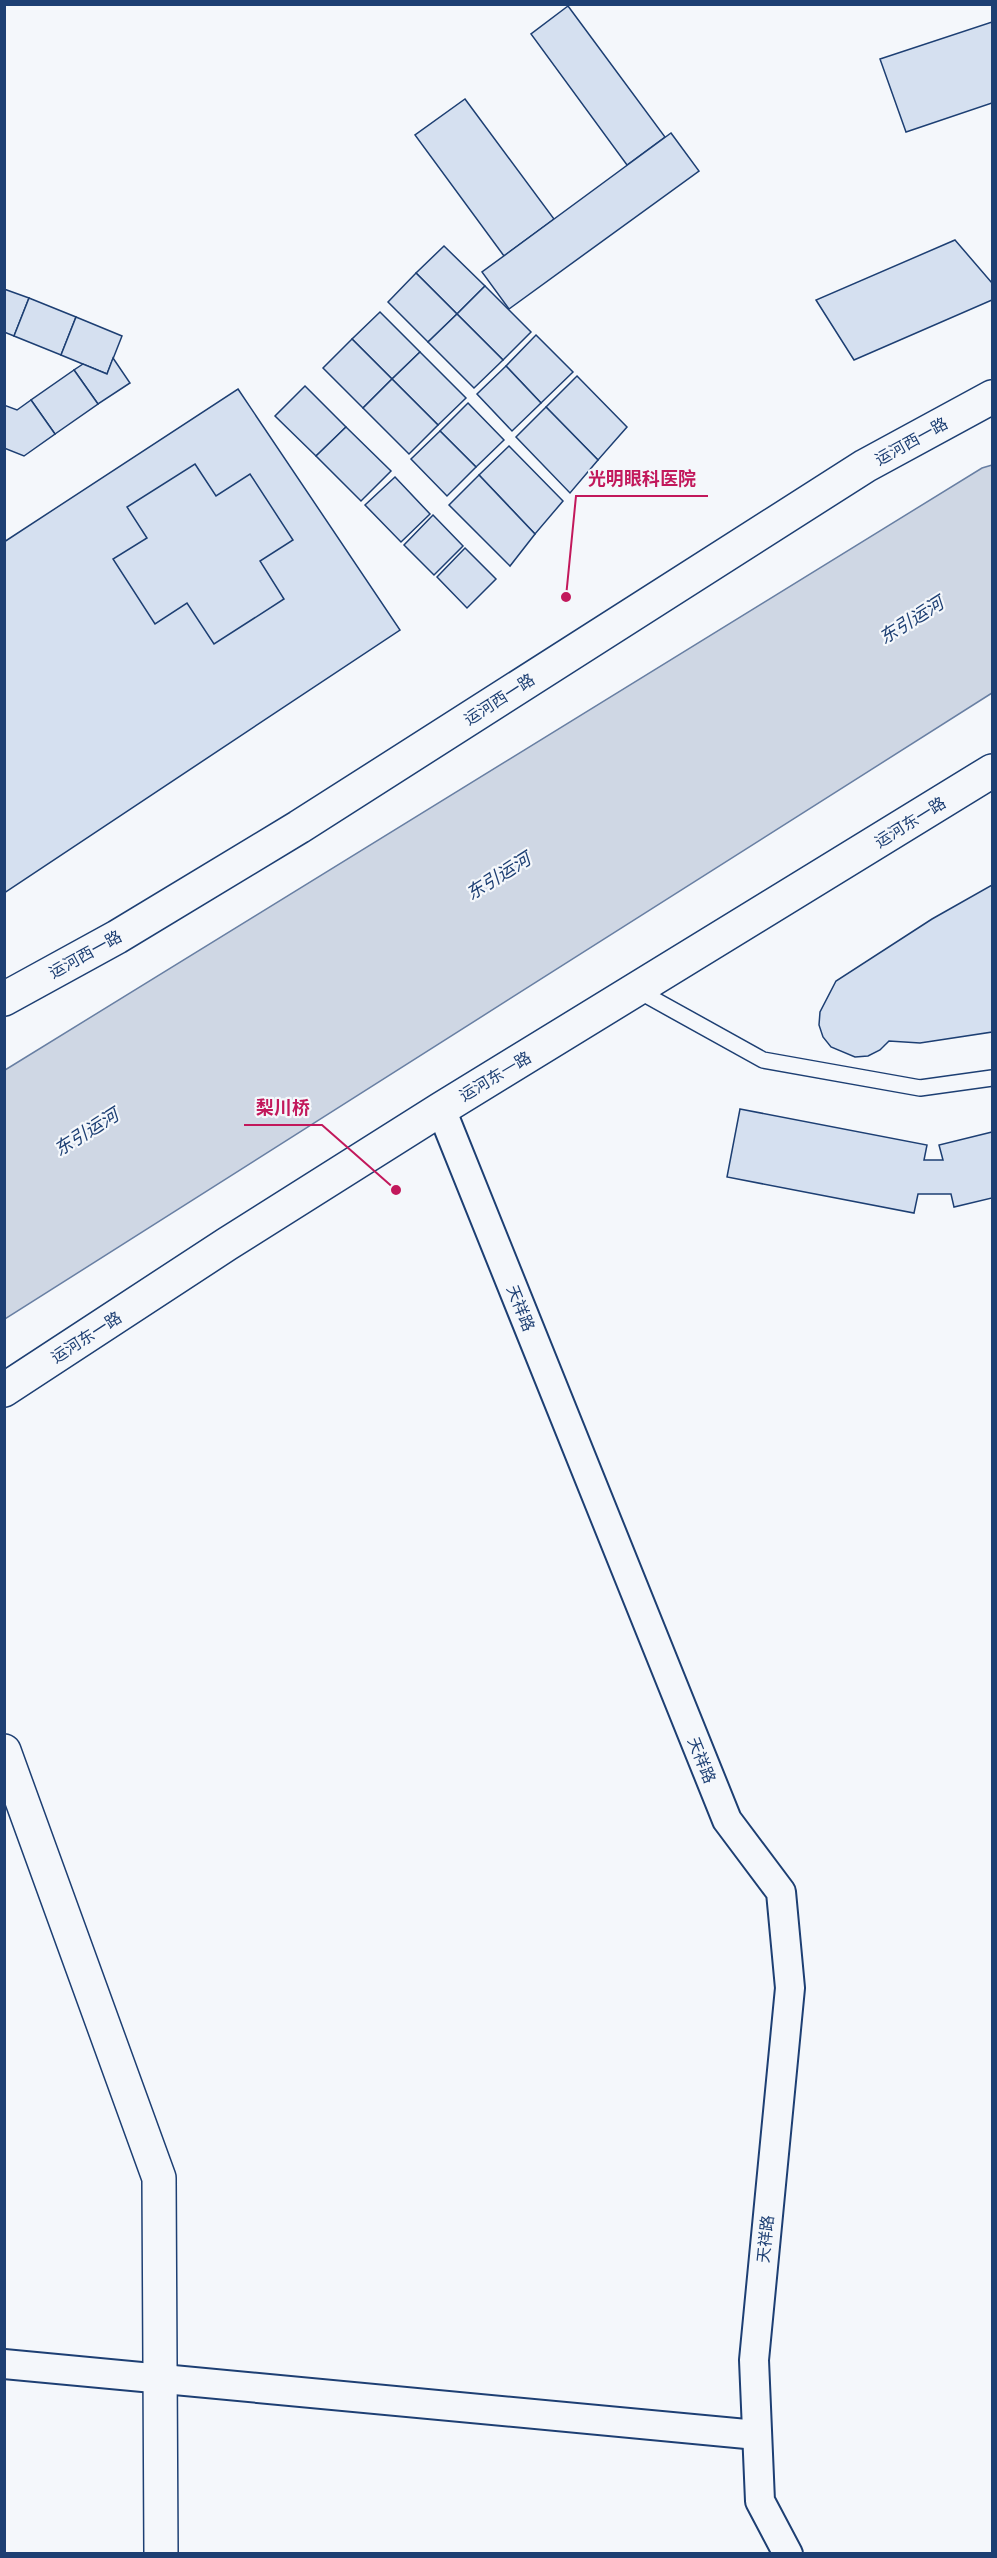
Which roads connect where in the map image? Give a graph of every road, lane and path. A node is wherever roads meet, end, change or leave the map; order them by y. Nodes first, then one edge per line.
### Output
1 (993, 397) edge
2 (993, 771) edge
3 (637, 990) junction
4 (4, 999) edge
5 (993, 1078) edge
6 (441, 1109) junction
7 (4, 1390) edge
8 (4, 1751) edge
9 (4, 2364) edge
10 (160, 2380) junction
11 (757, 2436) junction
12 (161, 2553) edge
13 (788, 2553) edge

1 - 4 street, 运河西一路
2 - 3 street, 运河东一路
3 - 5 lane
3 - 6 street, 运河东一路
6 - 7 street, 运河东一路
6 - 11 street, 天祥路
8 - 10 street
9 - 10 street
10 - 11 street
10 - 12 street
11 - 13 street, 天祥路

